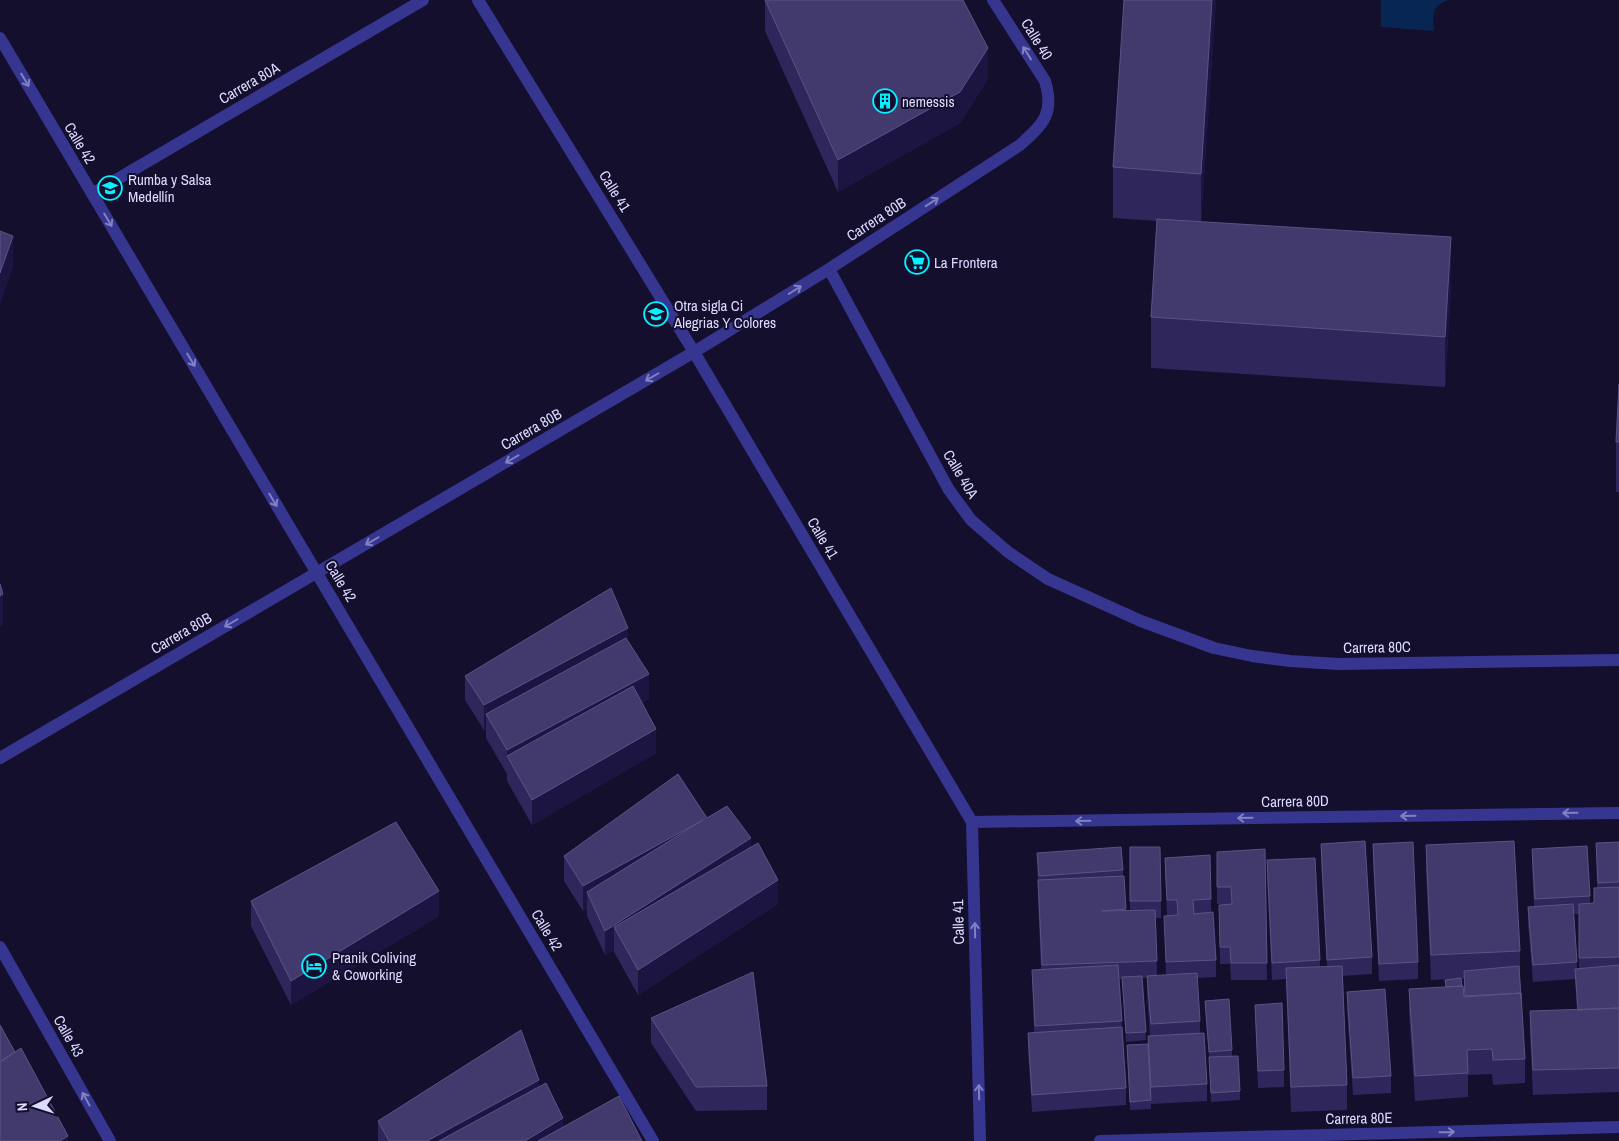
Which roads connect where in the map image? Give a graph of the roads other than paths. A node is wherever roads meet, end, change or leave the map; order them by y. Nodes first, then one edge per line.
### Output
1 (423, 0) edge
2 (478, 0) edge
3 (994, 0) edge
4 (0, 38) edge
5 (1049, 96) joint
6 (92, 194) junction
7 (829, 269) junction
8 (694, 352) junction
9 (317, 573) junction
10 (1141, 620) joint
11 (1619, 660) edge
12 (0, 758) edge
13 (1619, 812) edge
14 (972, 822) junction
15 (0, 947) edge
16 (1619, 1128) edge
17 (110, 1141) edge
18 (653, 1141) edge
19 (980, 1141) edge
20 (1100, 1141) edge

1 - 6 street, Carrera 80A
2 - 8 street, Calle 41
5 -> 3 street, Calle 40
4 -> 6 street, Calle 42
7 -> 5 street, Carrera 80B
6 -> 9 street, Calle 42
8 -> 7 street, Carrera 80B
7 - 10 street, Calle 40A
8 -> 9 street, Carrera 80B
8 - 14 street, Calle 41
9 -> 12 street, Carrera 80B
9 - 18 street, Calle 42
10 - 11 street, Carrera 80C
13 -> 14 street, Carrera 80D
19 -> 14 street, Calle 41
17 -> 15 street, Calle 43
20 -> 16 street, Carrera 80E

